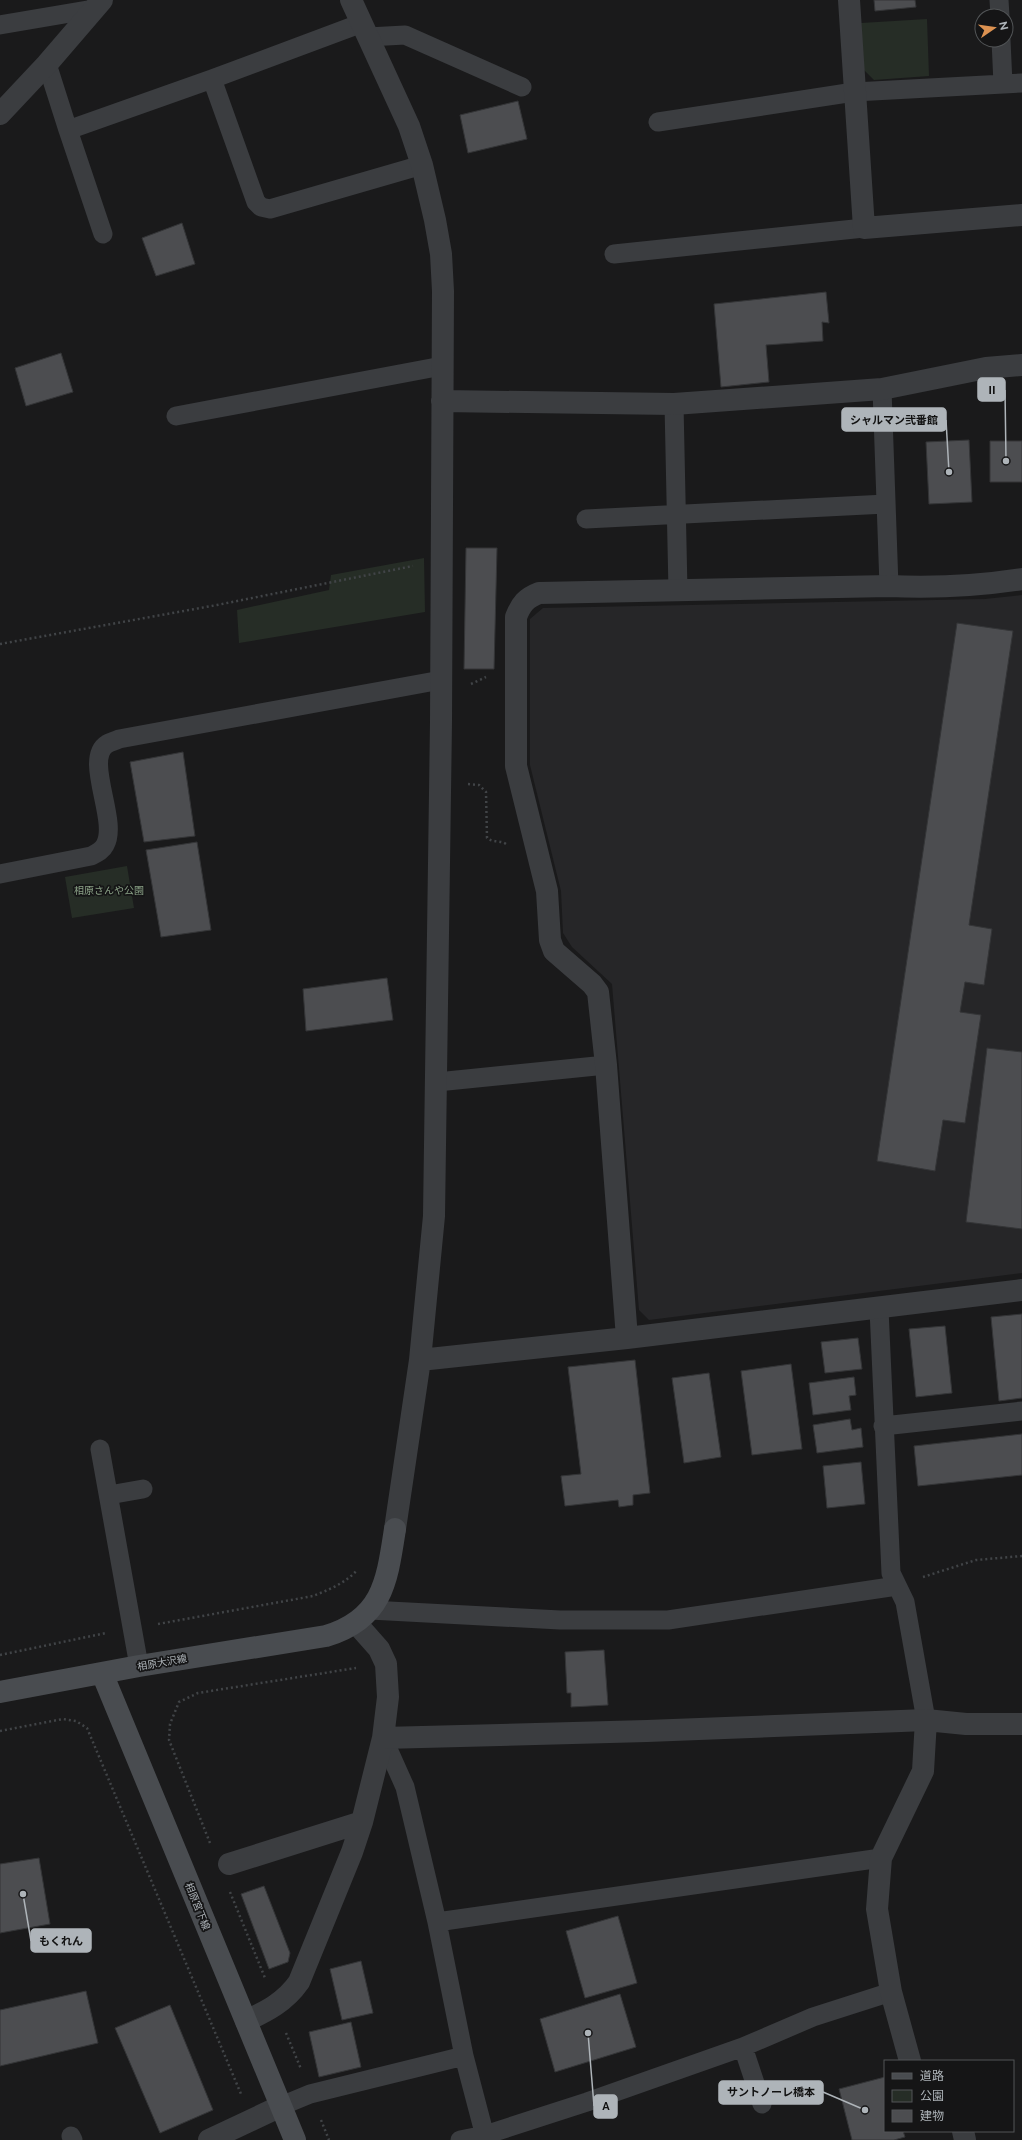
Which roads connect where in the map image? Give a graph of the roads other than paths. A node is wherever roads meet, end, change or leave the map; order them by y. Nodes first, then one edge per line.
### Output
1 (351, 0) edge
2 (849, 0) edge
3 (98, 4) edge
4 (0, 25) edge
5 (365, 30) junction
6 (1001, 48) edge
7 (47, 64) junction
8 (212, 79) junction
9 (1003, 84) junction
10 (1022, 84) edge
11 (522, 87) dead end
12 (854, 92) junction
13 (0, 114) edge
14 (658, 122) dead end
15 (68, 130) junction
16 (422, 165) junction
17 (1022, 216) edge
18 (864, 228) junction
19 (103, 234) dead end
20 (614, 254) dead end
21 (1022, 365) edge
22 (442, 366) junction
23 (882, 389) junction
24 (442, 401) junction
25 (674, 404) junction
26 (176, 416) dead end
27 (886, 504) junction
28 (676, 516) junction
29 (586, 519) dead end
30 (1022, 579) edge
31 (889, 586) junction
32 (678, 591) junction
33 (440, 680) junction
34 (0, 874) edge
35 (606, 1065) junction
36 (437, 1082) junction
37 (1022, 1290) edge
38 (878, 1309) junction
39 (627, 1338) junction
40 (420, 1360) junction
41 (1022, 1411) edge
42 (884, 1426) junction
43 (100, 1449) dead end
44 (143, 1489) dead end
45 (109, 1495) junction
46 (897, 1586) junction
47 (363, 1617) junction
48 (139, 1666) junction
49 (102, 1673) junction
50 (0, 1692) edge
51 (926, 1720) junction
52 (1022, 1724) edge
53 (383, 1738) junction
54 (362, 1822) junction
55 (881, 1858) junction
56 (229, 1864) dead end
57 (437, 1922) junction
58 (891, 1992) junction
59 (246, 2021) junction
60 (743, 2047) junction
61 (464, 2056) junction
62 (910, 2060) edge
63 (762, 2104) dead end
64 (281, 2106) junction
65 (485, 2138) edge
66 (209, 2140) edge
67 (295, 2140) edge
68 (460, 2140) edge

1 - 5 street
2 - 12 street
3 - 4 lane
3 - 7 street
5 - 8 lane
5 - 11 lane
5 - 16 street
6 - 9 lane
7 - 13 street
7 - 15 lane
8 - 15 lane
8 - 16 lane
9 - 10 lane
9 - 12 lane
12 - 14 lane
12 - 18 street
15 - 19 lane
16 - 22 street
17 - 18 street
18 - 20 lane
21 - 23 street
22 - 24 street
22 - 26 lane
23 - 25 street
23 - 27 lane
24 - 25 street
24 - 33 street
25 - 28 lane
27 - 28 lane
27 - 31 lane
28 - 29 lane
28 - 32 lane
30 - 31 street
31 - 32 street
32 - 35 street
33 - 34 lane
33 - 36 street
35 - 36 lane
35 - 39 street
36 - 40 street
37 - 38 street
38 - 39 street
38 - 42 lane
39 - 40 street
40 - 47 street
41 - 42 lane
42 - 46 lane
43 - 45 lane
44 - 45 lane
45 - 48 lane
46 - 47 lane
46 - 51 lane
47 - 48 street, 相原大沢線
47 - 53 street
48 - 49 street, 相原大沢線
49 - 50 street, 相原大沢線
49 - 59 street, 相原宮下線
51 - 52 street
51 - 53 street
51 - 55 street
53 - 54 street
53 - 57 lane
54 - 56 street
54 - 59 street
55 - 57 lane
55 - 58 street
57 - 61 lane
58 - 60 lane
58 - 62 street
59 - 64 street, 相原宮下線
60 - 63 lane
60 - 65 lane
61 - 64 lane
61 - 65 lane
64 - 66 street
64 - 67 street, 相原宮下線
65 - 68 lane

